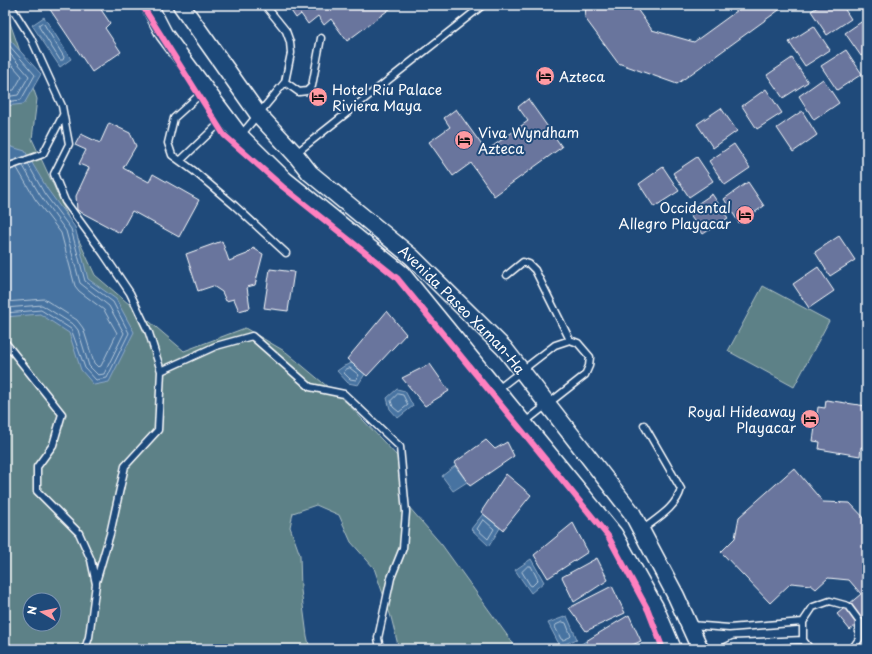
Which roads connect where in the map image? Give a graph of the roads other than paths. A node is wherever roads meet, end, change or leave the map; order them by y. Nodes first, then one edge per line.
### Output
1 (10, 5) edge
2 (149, 5) edge
3 (181, 5) edge
4 (265, 5) edge
5 (483, 5) edge
6 (321, 38) dead end
7 (285, 82) junction
8 (206, 90) junction
9 (258, 114) junction
10 (63, 115) junction
11 (226, 117) junction
12 (240, 136) junction
13 (295, 154) junction
14 (180, 161) junction
15 (5, 171) edge
16 (286, 253) dead end
17 (407, 265) junction
18 (507, 275) dead end
19 (570, 340) junction
20 (5, 342) edge
21 (521, 370) junction
22 (161, 371) junction
23 (496, 390) junction
24 (547, 404) junction
25 (524, 423) junction
26 (644, 425) dead end
27 (641, 530) junction
28 (96, 584) junction
29 (676, 596) junction
30 (655, 607) junction
31 (803, 622) junction
32 (689, 625) junction
33 (803, 640) junction
34 (85, 649) edge
35 (380, 649) edge
36 (673, 649) edge
37 (700, 649) edge
38 (722, 649) edge
39 (810, 649) edge
40 (852, 649) edge

1 - 10 lane
2 - 8 main road, Avenida Paseo Xaman-Ha
3 - 9 main road, Avenida Paseo Xaman-Ha
4 - 7 lane
5 - 13 lane
6 - 7 lane
7 - 9 lane
8 - 11 main road, Avenida Paseo Xaman-Ha
8 - 14 lane
9 - 12 lane
9 - 13 main road, Avenida Paseo Xaman-Ha
10 - 15 lane
10 - 22 lane
11 - 12 main road, Avenida Paseo Xaman-Ha
11 - 14 lane
12 - 17 main road, Avenida Paseo Xaman-Ha
13 - 17 main road, Avenida Paseo Xaman-Ha
14 - 16 lane
17 - 21 main road, Avenida Paseo Xaman-Ha
17 - 23 main road, Avenida Paseo Xaman-Ha
18 - 19 lane
19 - 21 lane
19 - 24 lane
20 - 28 lane
21 - 23 lane
21 - 24 main road, Avenida Paseo Xaman-Ha
22 - 28 lane
22 - 35 lane
23 - 25 main road, Avenida Paseo Xaman-Ha
24 - 25 lane
24 - 27 main road, Avenida Paseo Xaman-Ha
25 - 30 main road, Avenida Paseo Xaman-Ha
26 - 27 lane
27 - 29 main road, Avenida Paseo Xaman-Ha
28 - 34 lane
29 - 30 main road
29 - 32 main road, Avenida Paseo Xaman-Ha
30 - 36 main road, Avenida Paseo Xaman-Ha
31 - 32 lane
31 - 33 lane
31 - 40 lane
32 - 37 main road, Avenida Paseo Xaman-Ha
33 - 38 lane
33 - 39 lane

